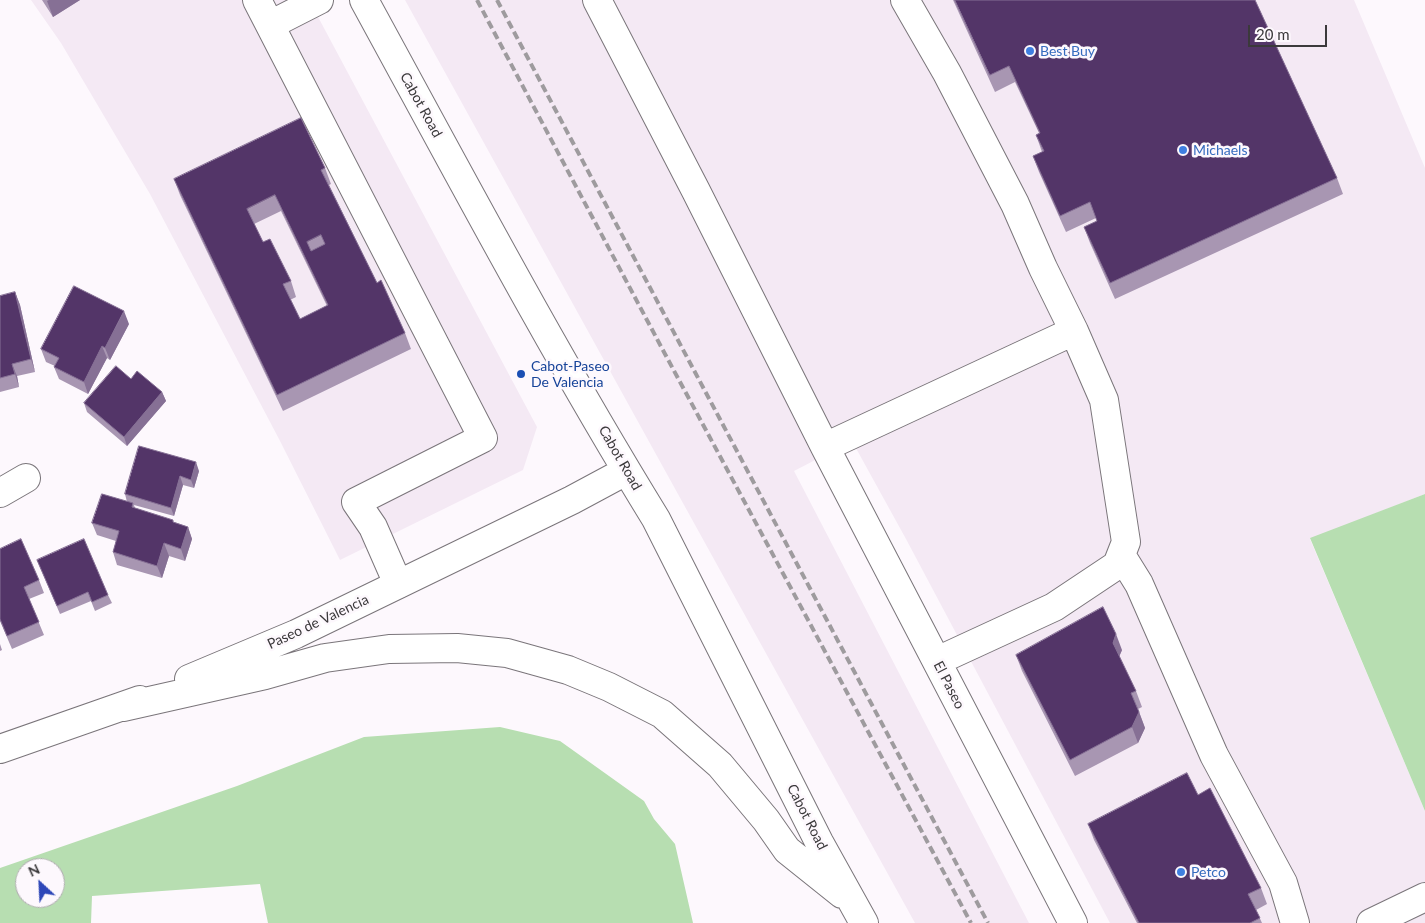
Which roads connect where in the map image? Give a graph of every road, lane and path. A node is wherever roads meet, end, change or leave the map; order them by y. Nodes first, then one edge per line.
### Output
1 (256, 0) edge
2 (319, 0) edge
3 (364, 0) edge
4 (597, 0) edge
5 (905, 0) edge
6 (270, 25) junction
7 (1074, 331) junction
8 (825, 447) junction
9 (626, 471) junction
10 (26, 478) dead end
11 (0, 493) edge
12 (1121, 554) junction
13 (398, 584) junction
14 (937, 661) junction
15 (123, 707) junction
16 (0, 749) edge
17 (1425, 897) edge
18 (858, 912) edge
19 (1073, 923) edge
20 (1295, 923) edge
21 (1371, 923) edge

1 - 6 main road
2 - 6 main road
3 - 9 main road, Cabot Road
4 - 8 main road, El Paseo
5 - 7 main road
6 - 13 main road
7 - 8 main road
7 - 12 main road
8 - 14 main road, El Paseo
9 - 13 main road, Paseo de Valencia
9 - 18 main road, Cabot Road
10 - 11 main road
12 - 14 main road
12 - 20 main road
13 - 15 main road, Paseo de Valencia
14 - 19 main road, El Paseo
15 - 16 main road, Paseo de Valencia
15 - 18 main road
17 - 21 main road

